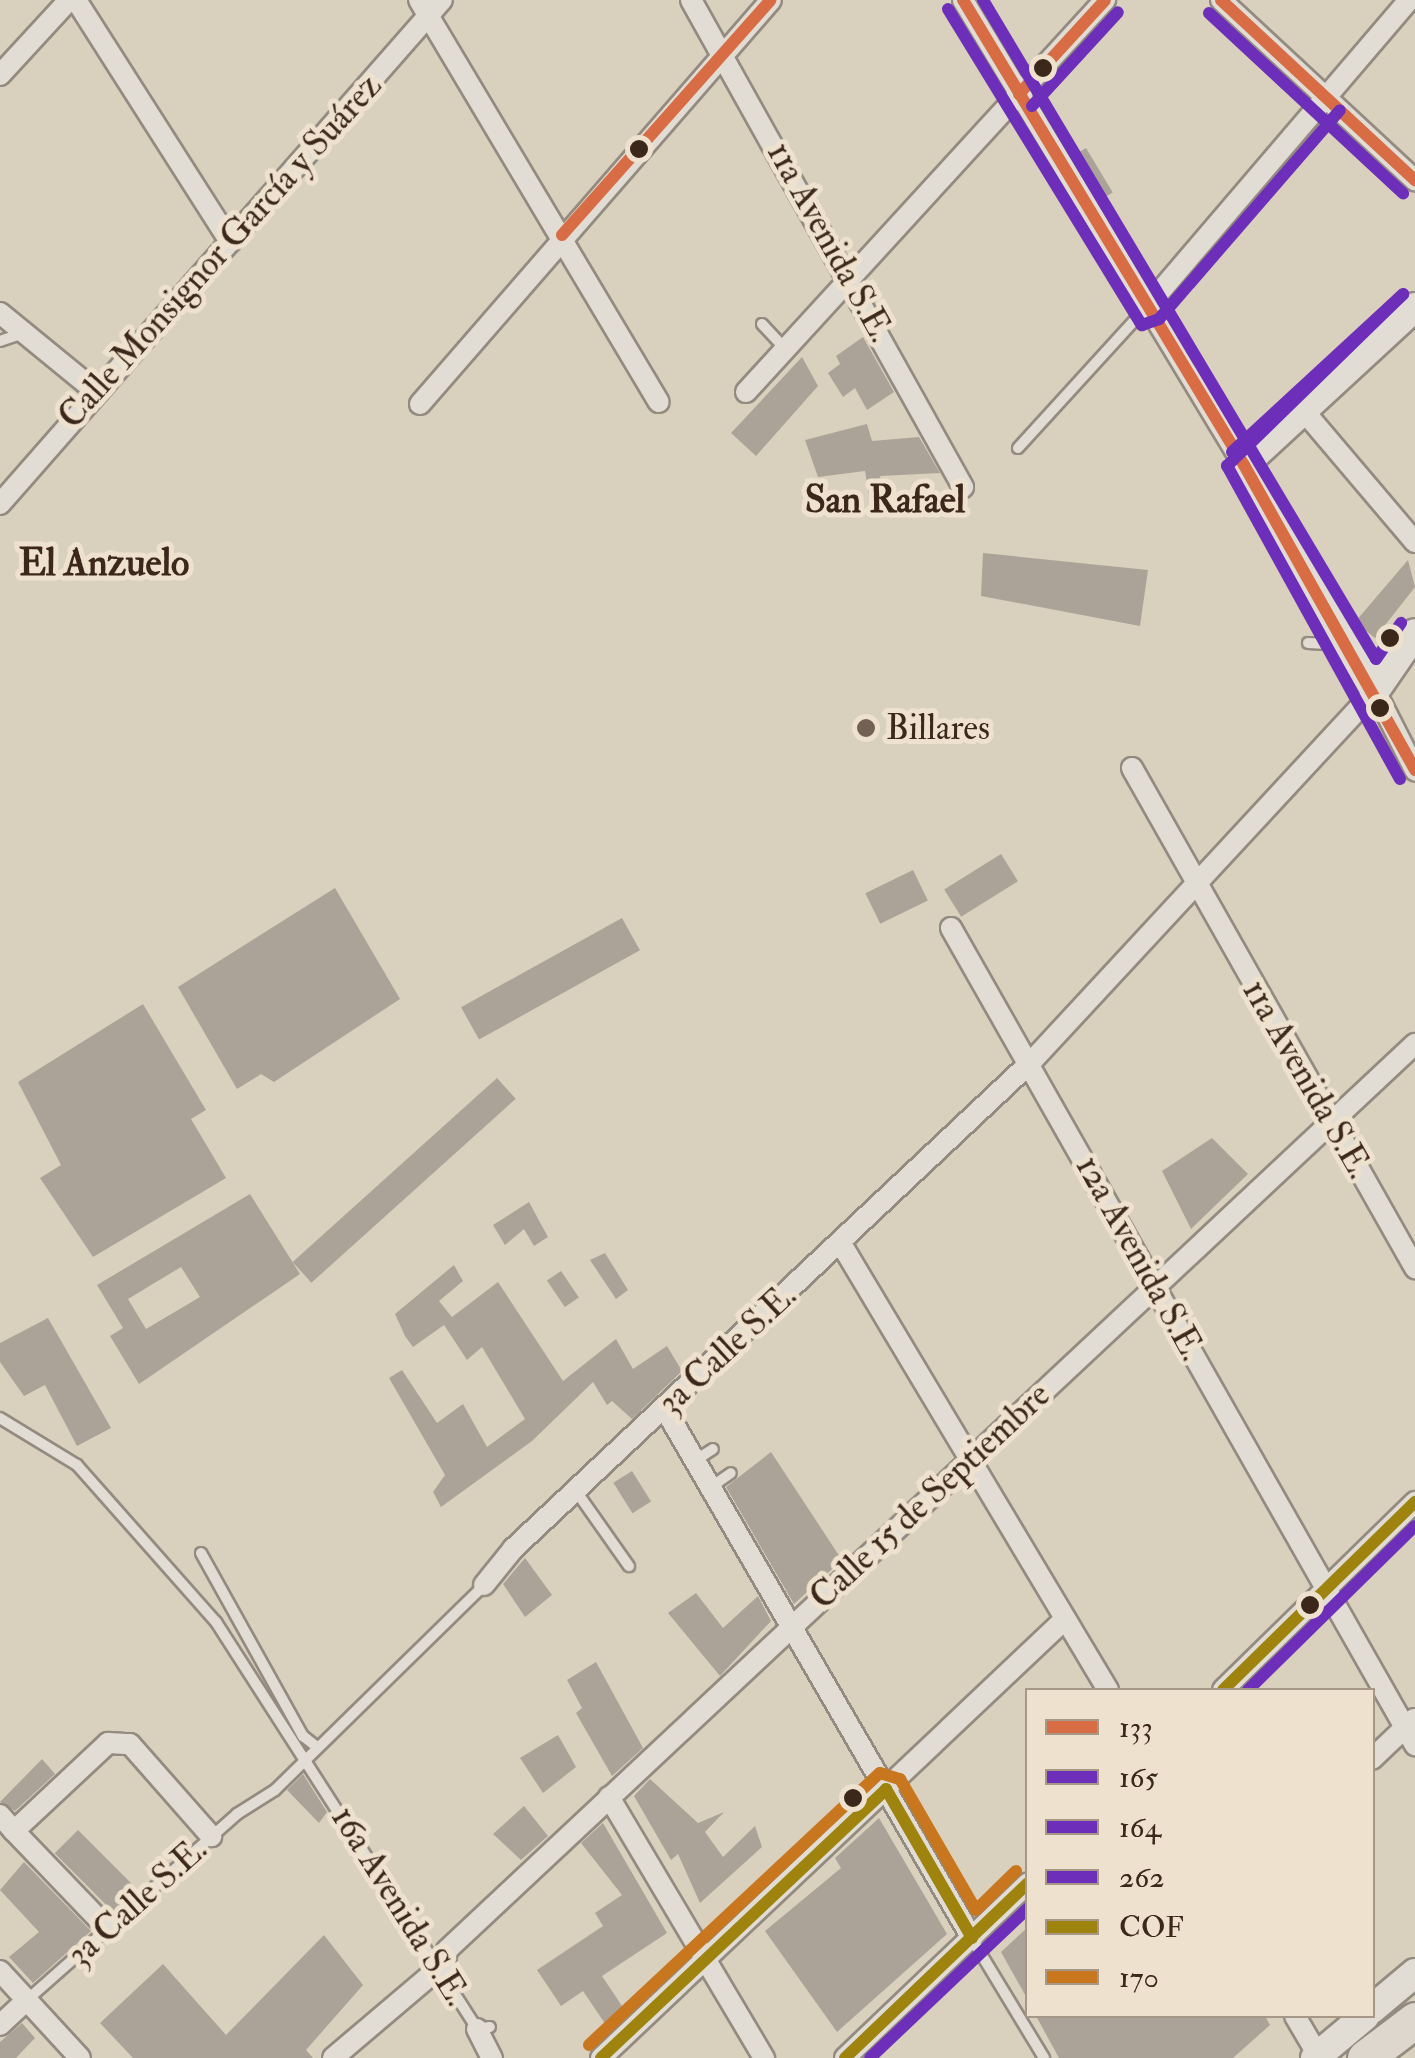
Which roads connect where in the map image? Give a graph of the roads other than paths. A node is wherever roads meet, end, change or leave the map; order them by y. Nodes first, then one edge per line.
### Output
1 (69, 0) edge
2 (76, 0) edge
3 (691, 0) edge
4 (771, 0) edge
5 (963, 0) edge
6 (1105, 0) edge
7 (1221, 0) edge
8 (1410, 0) edge
9 (430, 5) edge
10 (724, 55) junction
11 (0, 75) edge
12 (1018, 94) junction
13 (1327, 99) junction
14 (1415, 180) edge
15 (562, 234) junction
16 (230, 242) junction
17 (852, 279) junction
18 (1415, 306) edge
19 (1146, 308) junction
20 (0, 313) edge
21 (762, 324) dead end
22 (24, 332) junction
23 (0, 341) edge
24 (786, 350) junction
25 (94, 390) junction
26 (746, 392) dead end
27 (659, 402) dead end
28 (420, 404) dead end
29 (1303, 410) junction
30 (1018, 448) dead end
31 (1244, 464) junction
32 (963, 487) dead end
33 (0, 504) edge
34 (1415, 542) edge
35 (1415, 633) edge
36 (1308, 643) dead end
37 (1349, 646) junction
38 (1375, 691) junction
39 (1132, 768) dead end
40 (1415, 770) edge
41 (1199, 890) junction
42 (951, 928) dead end
43 (1415, 1044) edge
44 (1032, 1061) junction
45 (1332, 1121) junction
46 (840, 1242) junction
47 (1415, 1268) edge
48 (1156, 1286) junction
49 (665, 1409) junction
50 (0, 1418) edge
51 (713, 1449) dead end
52 (686, 1456) junction
53 (972, 1458) junction
54 (731, 1473) dead end
55 (711, 1487) junction
56 (576, 1490) junction
57 (1415, 1502) edge
58 (201, 1553) dead end
59 (629, 1566) dead end
60 (484, 1585) joint
61 (1327, 1589) junction
62 (1065, 1619) junction
63 (792, 1625) junction
64 (1107, 1688) edge
65 (1225, 1688) edge
66 (1412, 1730) edge
67 (316, 1746) junction
68 (305, 1756) junction
69 (1375, 1756) edge
70 (886, 1790) junction
71 (609, 1798) junction
72 (7, 1823) edge
73 (210, 1836) junction
74 (1025, 1886) edge
75 (108, 1930) junction
76 (972, 1938) junction
77 (705, 1960) junction
78 (436, 1964) junction
79 (0, 1971) edge
80 (1415, 1972) edge
81 (27, 2000) junction
82 (1375, 2006) edge
83 (1296, 2018) edge
84 (1363, 2018) edge
85 (1415, 2020) edge
86 (0, 2024) edge
87 (478, 2034) joint
88 (1415, 2048) edge
89 (1317, 2057) edge
90 (80, 2058) edge
91 (332, 2058) edge
92 (492, 2058) edge
93 (602, 2058) edge
94 (764, 2058) edge
95 (846, 2058) edge
96 (1044, 2058) edge
97 (1365, 2058) edge
98 (1401, 2058) edge

1 - 11 street
2 - 16 street
3 - 10 street, 11a Avenida S.E.
4 - 10 street
5 - 12 street
6 - 12 street
7 - 13 street
8 - 13 street
9 - 15 street
9 - 16 street, Calle Monsignor García y Suárez
10 - 15 street
10 - 17 street, 11a Avenida S.E.
12 - 17 street
12 - 19 street
13 - 14 street
13 - 19 street
15 - 27 street
15 - 28 street
16 - 25 street, Calle Monsignor García y Suárez
17 - 24 street
17 - 32 street, 11a Avenida S.E.
18 - 29 street
19 - 30 lane
19 - 31 street
20 - 22 street
21 - 24 lane
22 - 23 lane
22 - 25 street
24 - 26 street
25 - 33 street, Calle Monsignor García y Suárez
29 - 31 street
29 - 34 street
31 - 37 street
35 - 38 street, 3a Calle S.E.
36 - 37 lane
37 - 38 street
38 - 40 street
38 - 41 street, 3a Calle S.E.
39 - 41 street, 11a Avenida S.E.
41 - 44 street, 3a Calle S.E.
41 - 45 street, 11a Avenida S.E.
42 - 44 street, 12a Avenida S.E.
43 - 45 street, Calle 15 de Septiembre
44 - 46 street, 3a Calle S.E.
44 - 48 street, 12a Avenida S.E.
45 - 47 street, 11a Avenida S.E.
45 - 48 street, Calle 15 de Septiembre
46 - 49 street, 3a Calle S.E.
46 - 53 street
48 - 53 street, Calle 15 de Septiembre
48 - 61 street, 12a Avenida S.E.
49 - 52 street
49 - 56 street, 3a Calle S.E.
50 - 68 lane, 16a Avenida S.E.
51 - 52 lane
52 - 55 street
53 - 62 street
53 - 63 street, Calle 15 de Septiembre
54 - 55 lane
55 - 63 street
56 - 59 lane
56 - 60 street, 3a Calle S.E.
57 - 61 street
58 - 67 lane
60 - 67 lane, 3a Calle S.E.
61 - 65 street
61 - 66 street, 12a Avenida S.E.
62 - 64 street
62 - 70 street
63 - 70 street
63 - 71 street, Calle 15 de Septiembre
66 - 69 street
67 - 68 lane, 3a Calle S.E.
68 - 73 lane, 3a Calle S.E.
68 - 78 lane, 16a Avenida S.E.
70 - 76 street
70 - 77 street
71 - 77 street
71 - 78 street, Calle 15 de Septiembre
72 - 73 street
72 - 75 street
73 - 75 lane, 3a Calle S.E.
74 - 76 street
75 - 81 lane, 3a Calle S.E.
76 - 95 street
76 - 96 lane
77 - 93 street
77 - 94 street
78 - 87 lane, 16a Avenida S.E.
78 - 91 street, Calle 15 de Septiembre
79 - 81 street
80 - 82 street
81 - 86 street, 3a Calle S.E.
81 - 90 street
83 - 89 street
84 - 89 street
85 - 97 highway
87 - 92 street, 16a Avenida S.E.
88 - 98 highway

